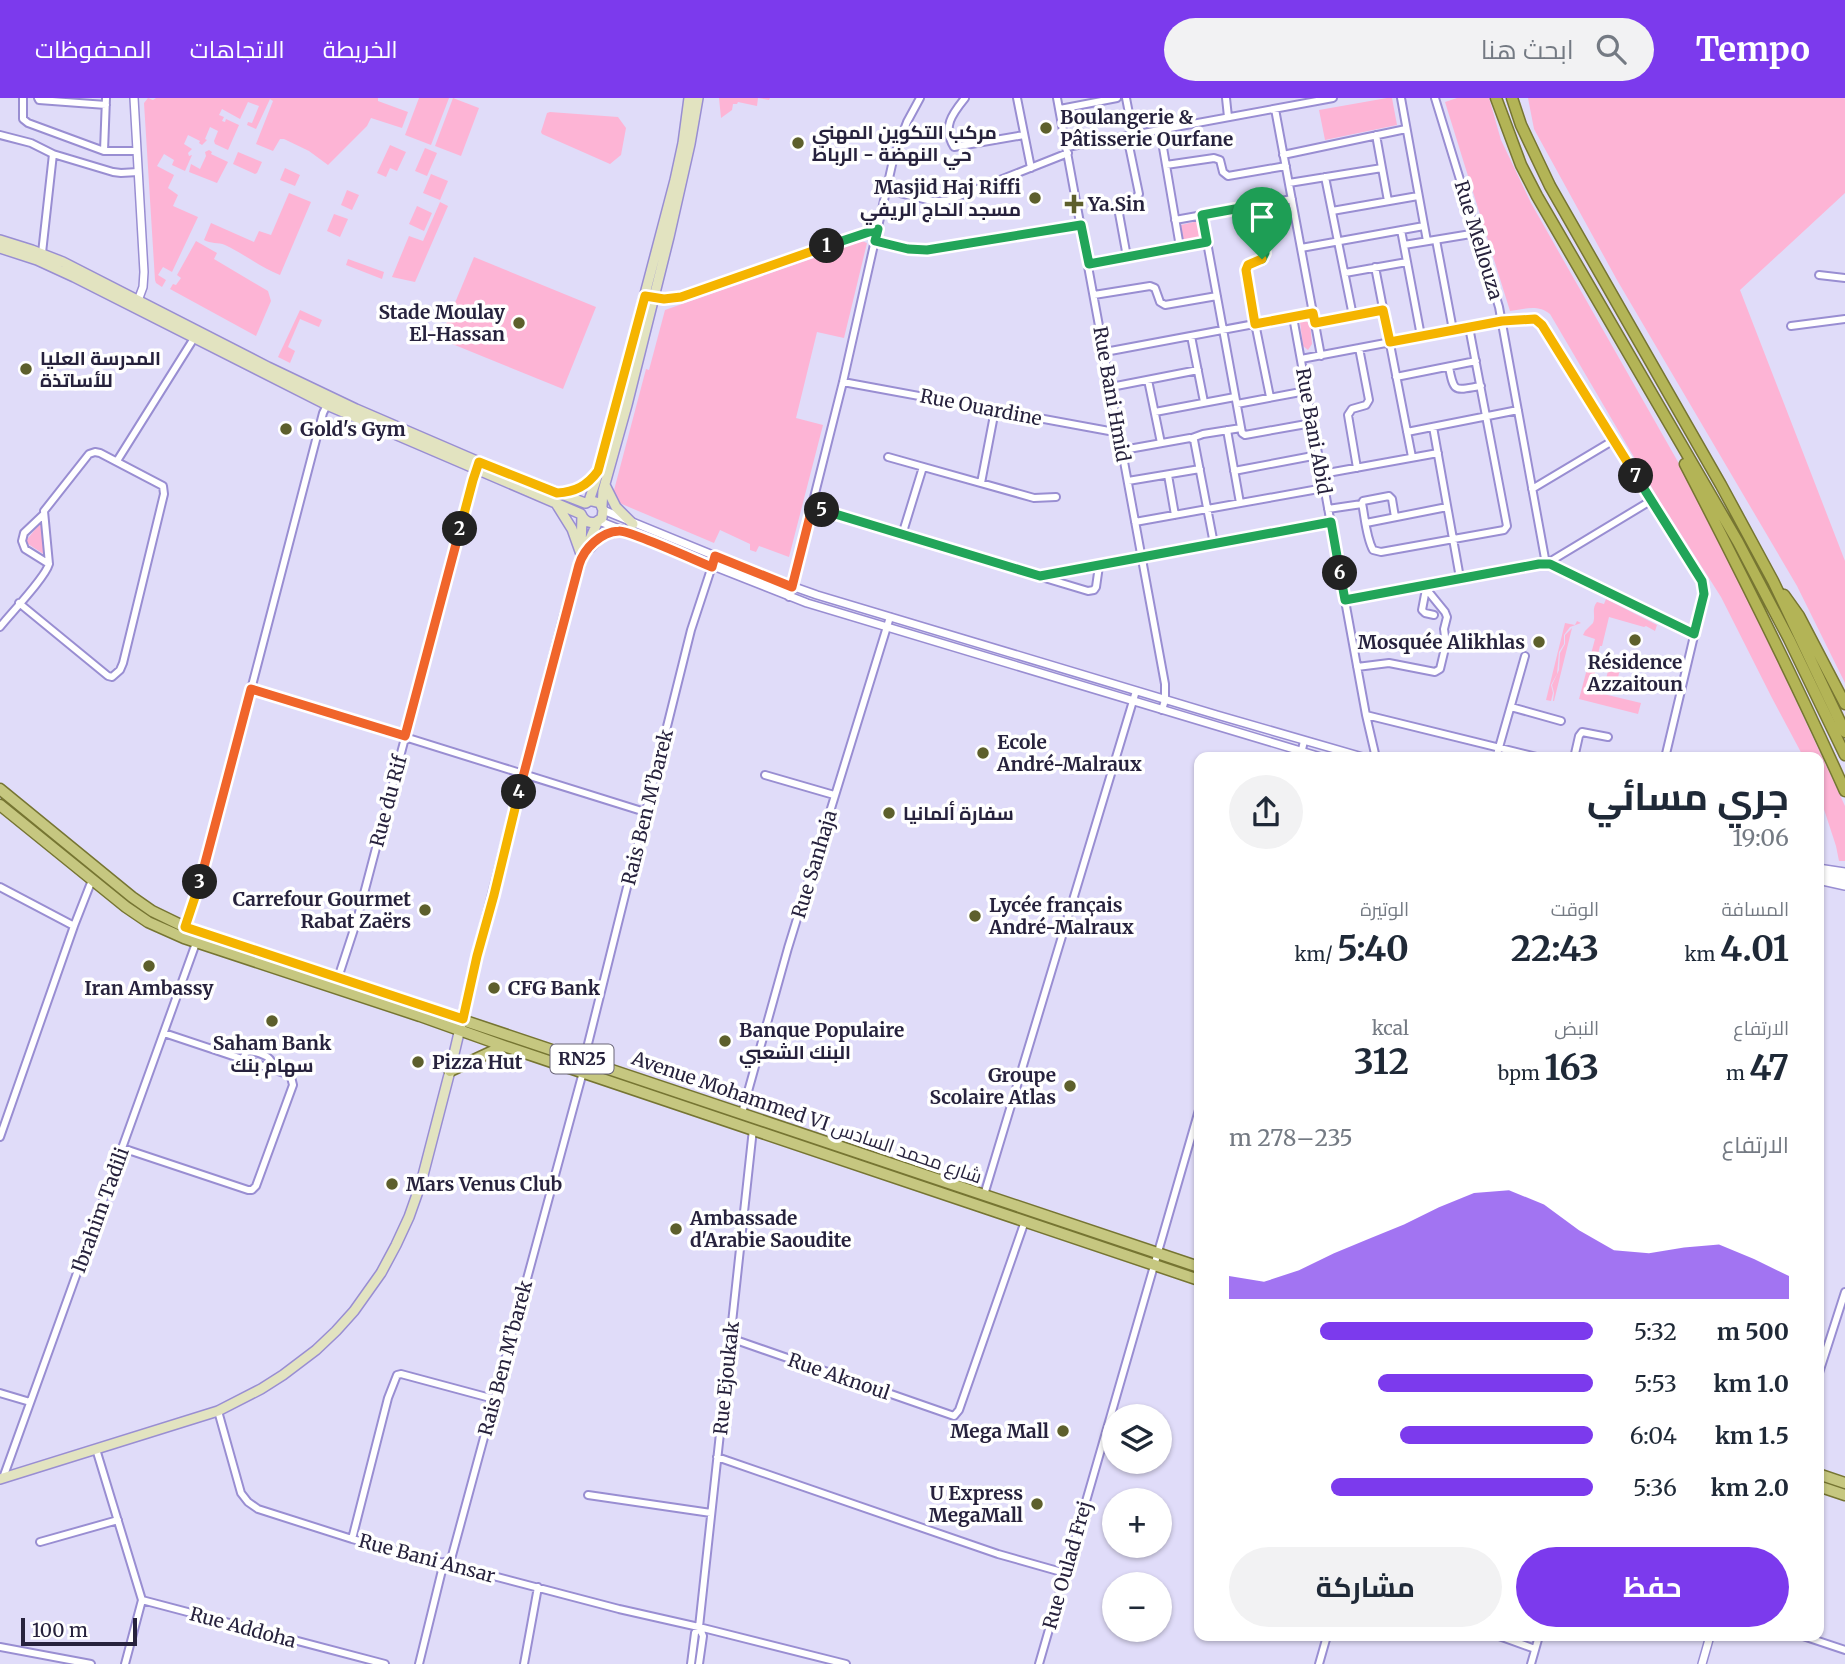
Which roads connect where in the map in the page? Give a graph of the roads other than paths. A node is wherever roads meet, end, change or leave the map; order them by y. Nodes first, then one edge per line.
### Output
1 (23, 98) edge
2 (38, 98) edge
3 (134, 98) edge
4 (689, 98) edge
5 (698, 98) edge
6 (920, 98) edge
7 (965, 98) edge
8 (1017, 98) edge
9 (1057, 98) edge
10 (1117, 98) edge
11 (1126, 98) edge
12 (1226, 98) edge
13 (1333, 98) edge
14 (1401, 98) edge
15 (1435, 98) edge
16 (1496, 98) edge
17 (1512, 98) edge
18 (106, 102) edge
19 (1060, 109) junction
20 (1275, 109) junction
21 (1228, 117) junction
22 (1406, 129) junction
23 (1160, 130) junction
24 (0, 135) edge
25 (1024, 135) junction
26 (1130, 135) junction
27 (1376, 135) junction
28 (1068, 150) junction
29 (104, 151) junction
30 (137, 152) junction
31 (53, 154) junction
32 (1283, 155) junction
33 (1166, 165) junction
34 (1286, 166) junction
35 (1031, 168) junction
36 (1382, 168) junction
37 (138, 172) junction
38 (1325, 177) junction
39 (1289, 183) junction
40 (887, 190) junction
41 (1418, 196) junction
42 (1292, 199) junction
43 (1388, 201) junction
44 (1257, 205) junction
45 (1332, 211) junction
46 (1202, 215) junction
47 (1175, 220) junction
48 (1081, 225) junction
49 (1424, 226) junction
50 (878, 229) junction
51 (1401, 230) junction
52 (1477, 233) junction
53 (0, 240) edge
54 (1436, 240) junction
55 (875, 241) junction
56 (1427, 241) junction
57 (1207, 242) junction
58 (1338, 242) junction
59 (1404, 245) junction
60 (1180, 247) junction
61 (0, 248) edge
62 (1301, 248) junction
63 (42, 253) junction
64 (1127, 257) junction
65 (1407, 262) junction
66 (1089, 264) junction
67 (1375, 267) junction
68 (1345, 273) junction
69 (1819, 275) dead end
70 (1845, 278) edge
71 (1094, 295) junction
72 (1217, 296) junction
73 (650, 297) junction
74 (137, 305) junction
75 (1383, 310) junction
76 (1313, 313) junction
77 (1353, 316) junction
78 (1293, 317) junction
79 (1845, 319) edge
80 (1502, 321) junction
81 (1315, 323) junction
82 (1255, 324) junction
83 (1791, 326) dead end
84 (1469, 327) junction
85 (1223, 330) junction
86 (1453, 330) junction
87 (196, 335) junction
88 (1191, 336) junction
89 (1421, 337) junction
90 (1390, 342) junction
91 (1359, 348) junction
92 (1105, 352) junction
93 (1321, 355) junction
94 (1301, 359) junction
95 (1476, 361) junction
96 (1449, 367) junction
97 (1198, 370) junction
98 (1396, 377) junction
99 (1149, 380) junction
100 (843, 382) junction
101 (1481, 386) junction
102 (1111, 387) junction
103 (1306, 391) junction
104 (1270, 397) junction
105 (1236, 400) junction
106 (1204, 402) junction
107 (327, 405) junction
108 (995, 410) junction
109 (1518, 410) junction
110 (1661, 410) junction
111 (1155, 412) junction
112 (1487, 416) junction
113 (1312, 423) junction
114 (1433, 426) junction
115 (1241, 428) junction
116 (1227, 430) junction
117 (1407, 432) junction
118 (1119, 433) junction
119 (1192, 439) junction
120 (1614, 440) junction
121 (1161, 443) junction
122 (1122, 450) junction
123 (1437, 453) junction
124 (1318, 455) junction
125 (888, 457) dead end
126 (1412, 457) junction
127 (117, 461) junction
128 (478, 466) junction
129 (923, 467) junction
130 (1357, 468) junction
131 (1200, 470) junction
132 (598, 471) junction
133 (1234, 471) junction
134 (1322, 474) junction
135 (1168, 475) junction
136 (1128, 481) junction
137 (981, 483) junction
138 (605, 485) junction
139 (1324, 488) junction
140 (1532, 489) junction
141 (557, 493) junction
142 (1056, 497) dead end
143 (1652, 500) junction
144 (587, 502) junction
145 (1240, 503) junction
146 (557, 504) junction
147 (1362, 504) junction
148 (1447, 507) junction
149 (603, 508) junction
150 (812, 508) junction
151 (1207, 509) junction
152 (1328, 509) junction
153 (43, 515) junction
154 (582, 515) junction
155 (1175, 515) junction
156 (1395, 517) junction
157 (599, 521) junction
158 (1136, 522) junction
159 (1331, 522) junction
160 (1366, 523) junction
161 (633, 524) junction
162 (621, 530) junction
163 (902, 535) junction
164 (1453, 539) junction
165 (1214, 544) junction
166 (715, 556) junction
167 (582, 557) junction
168 (1142, 558) junction
169 (49, 564) junction
170 (1546, 564) junction
171 (1099, 566) junction
172 (712, 567) junction
173 (1040, 576) junction
174 (1460, 578) junction
175 (1773, 581) junction
176 (792, 587) junction
177 (1424, 587) junction
178 (789, 597) junction
179 (1345, 600) junction
180 (19, 603) junction
181 (1434, 615) dead end
182 (890, 617) junction
183 (0, 627) edge
184 (886, 628) junction
185 (1694, 634) junction
186 (1525, 656) dead end
187 (1357, 667) junction
188 (251, 689) junction
189 (1136, 691) junction
190 (1165, 700) junction
191 (1133, 701) junction
192 (1845, 704) edge
193 (1511, 707) junction
194 (1162, 710) junction
195 (1366, 715) junction
196 (1561, 721) dead end
197 (1845, 732) edge
198 (405, 736) junction
199 (1608, 737) dead end
200 (1304, 741) junction
201 (1499, 748) junction
202 (1292, 752) edge
203 (1302, 752) edge
204 (1344, 752) edge
205 (1375, 752) edge
206 (1498, 752) edge
207 (1516, 752) edge
208 (1575, 752) edge
209 (1666, 752) edge
210 (1845, 755) edge
211 (523, 774) junction
212 (765, 775) dead end
213 (0, 789) edge
214 (1845, 791) edge
215 (834, 795) junction
216 (0, 805) edge
217 (645, 812) junction
218 (1824, 870) edge
219 (1824, 872) edge
220 (1845, 872) edge
221 (1845, 879) edge
222 (92, 880) junction
223 (1824, 881) edge
224 (1845, 886) edge
225 (0, 887) edge
226 (74, 926) junction
227 (185, 927) junction
228 (196, 943) junction
229 (338, 978) junction
230 (463, 1019) junction
231 (460, 1030) junction
232 (163, 1033) junction
233 (504, 1046) junction
234 (584, 1065) junction
235 (450, 1071) junction
236 (742, 1113) junction
237 (1194, 1127) edge
238 (753, 1129) junction
239 (0, 1137) edge
240 (122, 1147) junction
241 (984, 1195) junction
242 (1025, 1221) junction
243 (1155, 1259) junction
244 (1194, 1266) edge
245 (1194, 1278) edge
246 (1845, 1292) edge
247 (730, 1338) junction
248 (1824, 1357) edge
249 (0, 1392) edge
250 (494, 1399) junction
251 (30, 1402) junction
252 (218, 1411) junction
253 (96, 1449) junction
254 (717, 1457) junction
255 (1824, 1476) edge
256 (1, 1478) edge
257 (1845, 1483) edge
258 (1824, 1488) edge
259 (588, 1495) dead end
260 (1845, 1495) edge
261 (711, 1513) junction
262 (118, 1520) junction
263 (352, 1539) junction
264 (40, 1542) dead end
265 (447, 1562) junction
266 (1065, 1573) junction
267 (538, 1587) junction
268 (142, 1600) junction
269 (701, 1627) junction
270 (1326, 1641) edge
271 (1513, 1641) edge
272 (1537, 1641) edge
273 (1709, 1641) edge
274 (1818, 1641) edge
275 (0, 1649) edge
276 (1535, 1649) junction
277 (1845, 1650) edge
278 (91, 1664) edge
279 (125, 1664) edge
280 (385, 1664) edge
281 (419, 1664) edge
282 (524, 1664) edge
283 (691, 1664) edge
284 (699, 1664) edge
285 (846, 1664) edge
286 (1039, 1664) edge
287 (1319, 1664) edge
288 (1531, 1664) edge
289 (1702, 1664) edge

1 - 29 street
2 - 18 street
3 - 30 street
4 - 73 main road
5 - 73 main road
6 - 40 street
7 - 25 street
8 - 25 street
9 - 19 street, Rue Bani Hmid
10 - 19 street
11 - 26 street
12 - 21 street
13 - 20 street
14 - 22 street
15 - 52 street, Rue Mellouza
16 - 110 highway
17 - 175 highway
18 - 29 street
19 - 28 street, Rue Bani Hmid
20 - 21 street
20 - 32 street
21 - 23 street
22 - 27 street
22 - 41 street
23 - 26 street
23 - 33 street
24 - 31 street
25 - 35 street
26 - 28 street
26 - 64 street
27 - 32 street
27 - 36 street
28 - 35 street
28 - 48 street, Rue Bani Hmid
29 - 30 street
30 - 37 street
31 - 37 street
31 - 63 street
32 - 34 street
33 - 34 street
33 - 47 street
34 - 39 street
35 - 40 street
36 - 38 street
36 - 43 street
37 - 74 street
38 - 39 street
38 - 45 street
39 - 42 street
40 - 50 street
41 - 43 street
41 - 49 street
42 - 44 street
42 - 62 street
43 - 45 street
44 - 46 street
44 - 82 street
45 - 58 street
46 - 47 street
46 - 57 street
47 - 60 street
48 - 55 street
48 - 66 street, Rue Bani Hmid
49 - 51 street
49 - 56 street
50 - 55 street
50 - 73 street
51 - 58 street
51 - 59 street
52 - 54 street
52 - 80 street, Rue Mellouza
53 - 63 main road
54 - 56 street
54 - 86 street
55 - 100 street
56 - 59 street
57 - 60 street
57 - 72 street
58 - 62 street
58 - 68 street
59 - 65 street
60 - 64 street
61 - 74 main road
62 - 76 street
63 - 74 main road
64 - 66 street
65 - 67 street
65 - 89 street
66 - 71 street, Rue Bani Hmid
67 - 68 street
67 - 75 street
68 - 77 street
69 - 70 street
71 - 72 street
71 - 92 street, Rue Bani Hmid
72 - 85 street
73 - 132 main road
73 - 138 main road
74 - 87 main road
75 - 77 street
75 - 90 street
76 - 78 street
76 - 81 street
77 - 81 street
78 - 82 street
78 - 94 street, Rue Bani Abid
79 - 83 street
80 - 84 street
80 - 109 street
80 - 120 street, Rue Mellouza
81 - 93 street
82 - 85 street
82 - 104 street
84 - 86 street
84 - 95 street
85 - 88 street
85 - 105 street
86 - 89 street
87 - 107 main road
87 - 127 street
87 - 128 main road
88 - 92 street
88 - 97 street
89 - 90 street
90 - 91 street
90 - 98 street
91 - 93 street
91 - 130 street
92 - 102 street, Rue Bani Hmid
93 - 94 street
94 - 103 street, Rue Bani Abid
95 - 96 street
95 - 101 street
96 - 98 street
96 - 101 street
97 - 99 street
97 - 106 street
98 - 117 street
99 - 102 street
99 - 111 street
100 - 108 street, Rue Ouardine
100 - 150 street
101 - 112 street
102 - 118 street, Rue Bani Hmid
103 - 104 street
103 - 113 street, Rue Bani Abid
104 - 105 street
105 - 106 street
105 - 115 street
106 - 111 street
107 - 128 main road
107 - 188 street
108 - 118 street, Rue Ouardine
108 - 137 street
109 - 112 street
109 - 140 street
110 - 210 highway
110 - 214 highway
111 - 121 street
112 - 114 street
112 - 164 street
113 - 115 street
113 - 124 street, Rue Bani Abid
114 - 117 street
114 - 123 street
115 - 116 street
116 - 119 street
116 - 133 street
117 - 126 street
118 - 122 street, Rue Bani Hmid
119 - 121 street
119 - 131 street
120 - 140 street
120 - 143 street, Rue Mellouza
121 - 122 street
122 - 136 street, Rue Bani Hmid
123 - 126 street
123 - 148 street
124 - 133 street
124 - 134 street, Rue Bani Abid
125 - 129 street
126 - 130 street
127 - 153 street
127 - 180 street
128 - 141 main road
128 - 146 main road
128 - 198 street, Rue du Rif
129 - 137 street
129 - 163 street
130 - 134 street
131 - 135 street
131 - 151 street
132 - 141 main road
132 - 144 main road
133 - 145 street
134 - 139 street, Rue Bani Abid
135 - 136 street
135 - 155 street
136 - 158 street, Rue Bani Hmid
137 - 142 street
138 - 149 main road
138 - 161 main road
139 - 145 street
139 - 152 street, Rue Bani Abid
140 - 170 street
141 - 144 main road
143 - 170 street
143 - 185 street, Rue Mellouza
144 - 149 main road
144 - 154 main road
145 - 151 street
146 - 154 main road
146 - 167 main road
147 - 152 street
147 - 156 street
147 - 160 street
148 - 156 street
148 - 164 street
149 - 157 main road
149 - 161 street
150 - 163 street
150 - 176 street
151 - 155 street
151 - 165 street
152 - 159 street, Rue Bani Abid
153 - 169 street
153 - 169 street
154 - 157 main road
154 - 167 main road
155 - 158 street
156 - 160 street
157 - 162 street
157 - 167 main road
158 - 168 street, Rue Bani Hmid
159 - 165 street
159 - 179 street, Rue Bani Abid
160 - 164 street
161 - 166 street
162 - 167 main road
162 - 172 street
163 - 173 street
164 - 174 street
165 - 168 street
166 - 172 street, Rais Ben M’barek
166 - 176 street
167 - 211 main road
168 - 171 street
168 - 190 street, Rue Bani Hmid
169 - 180 street
170 - 174 street
170 - 185 street
171 - 173 street
171 - 173 street
172 - 178 street
172 - 217 street, Rais Ben M’barek
174 - 177 street
175 - 192 highway
175 - 197 highway
176 - 178 street
176 - 182 street
177 - 179 street
177 - 181 street
177 - 187 street
178 - 184 street
179 - 187 street, Rue Bani Abid
180 - 183 street
182 - 184 street, Rue Sanhaja
182 - 189 street
184 - 191 street
184 - 215 street, Rue Sanhaja
185 - 209 street, Rue Mellouza
186 - 193 street
187 - 195 street, Rue Bani Abid
188 - 198 street
188 - 227 street
189 - 190 street
189 - 191 street
190 - 194 street, Rue Bani Hmid
190 - 200 street
191 - 194 street
191 - 241 street
193 - 196 street
193 - 201 street
194 - 202 street
195 - 201 street
195 - 205 street, Rue Bani Abid
198 - 211 street
198 - 229 street, Rue du Rif
199 - 208 street
200 - 203 street
200 - 204 street
201 - 206 street
201 - 207 street
211 - 217 street
211 - 230 main road
212 - 215 street
213 - 227 main road, Avenue Mohammed VI شارع محمد السادس / RN25
215 - 236 street, Rue Sanhaja
216 - 222 main road, Avenue Mohammed VI شارع محمد السادس / RN25
217 - 234 street, Rais Ben M’barek
218 - 220 street
219 - 221 street
222 - 226 street
222 - 228 main road, Avenue Mohammed VI شارع محمد السادس / RN25
223 - 224 street
225 - 226 street
226 - 239 street
227 - 229 main road, Avenue Mohammed VI شارع محمد السادس / RN25
228 - 231 main road, Avenue Mohammed VI شارع محمد السادس / RN25
228 - 232 street, Ibrahim Tadili
229 - 230 main road, Avenue Mohammed VI شارع محمد السادس / RN25
230 - 231 main road
230 - 234 main road, Avenue Mohammed VI شارع محمد السادس / RN25
231 - 233 main road, Avenue Mohammed VI شارع محمد السادس / RN25
231 - 235 main road
232 - 240 street, Ibrahim Tadili
232 - 240 street
233 - 234 main road, Avenue Mohammed VI شارع محمد السادس / RN25
233 - 235 main road
234 - 236 main road, Avenue Mohammed VI شارع محمد السادس / RN25
234 - 238 main road, Avenue Mohammed VI شارع محمد السادس / RN25
234 - 250 street, Rais Ben M’barek
235 - 252 main road
236 - 241 main road, Avenue Mohammed VI شارع محمد السادس / RN25
237 - 243 street, Rue Oulad Frej
238 - 242 main road, Avenue Mohammed VI شارع محمد السادس / RN25
238 - 247 street, Rue Ejoukak
240 - 251 street, Ibrahim Tadili
241 - 243 main road, Avenue Mohammed VI شارع محمد السادس / RN25
242 - 243 main road, Avenue Mohammed VI شارع محمد السادس / RN25
242 - 247 street, Rue Aknoul
243 - 244 main road, Avenue Mohammed VI شارع محمد السادس / RN25
243 - 245 main road, Avenue Mohammed VI شارع محمد السادس / RN25
243 - 266 street, Rue Oulad Frej
246 - 248 street
247 - 254 street, Rue Ejoukak
249 - 251 street
250 - 263 street
250 - 265 street, Rais Ben M’barek
251 - 256 street, Ibrahim Tadili
252 - 253 main road
252 - 263 street, Rue Bani Ansar
253 - 256 main road
253 - 262 street
254 - 261 street, Rue Ejoukak
254 - 266 street
255 - 257 main road
258 - 260 main road
259 - 261 street
261 - 269 street, Rue Ejoukak
262 - 264 street
262 - 268 street
263 - 265 street, Rue Bani Ansar
265 - 267 street, Rue Bani Ansar
265 - 281 street, Rais Ben M’barek
266 - 286 street, Rue Oulad Frej
267 - 269 street, Rue Bani Ansar
267 - 282 street
268 - 279 street
268 - 280 street, Rue Addoha
269 - 283 street, Rue Ejoukak
269 - 284 street, Rue Ejoukak
269 - 285 street, Rue Bani Ansar
270 - 287 street
271 - 276 street
272 - 276 street
273 - 289 street
274 - 277 street
275 - 278 street
276 - 288 street

